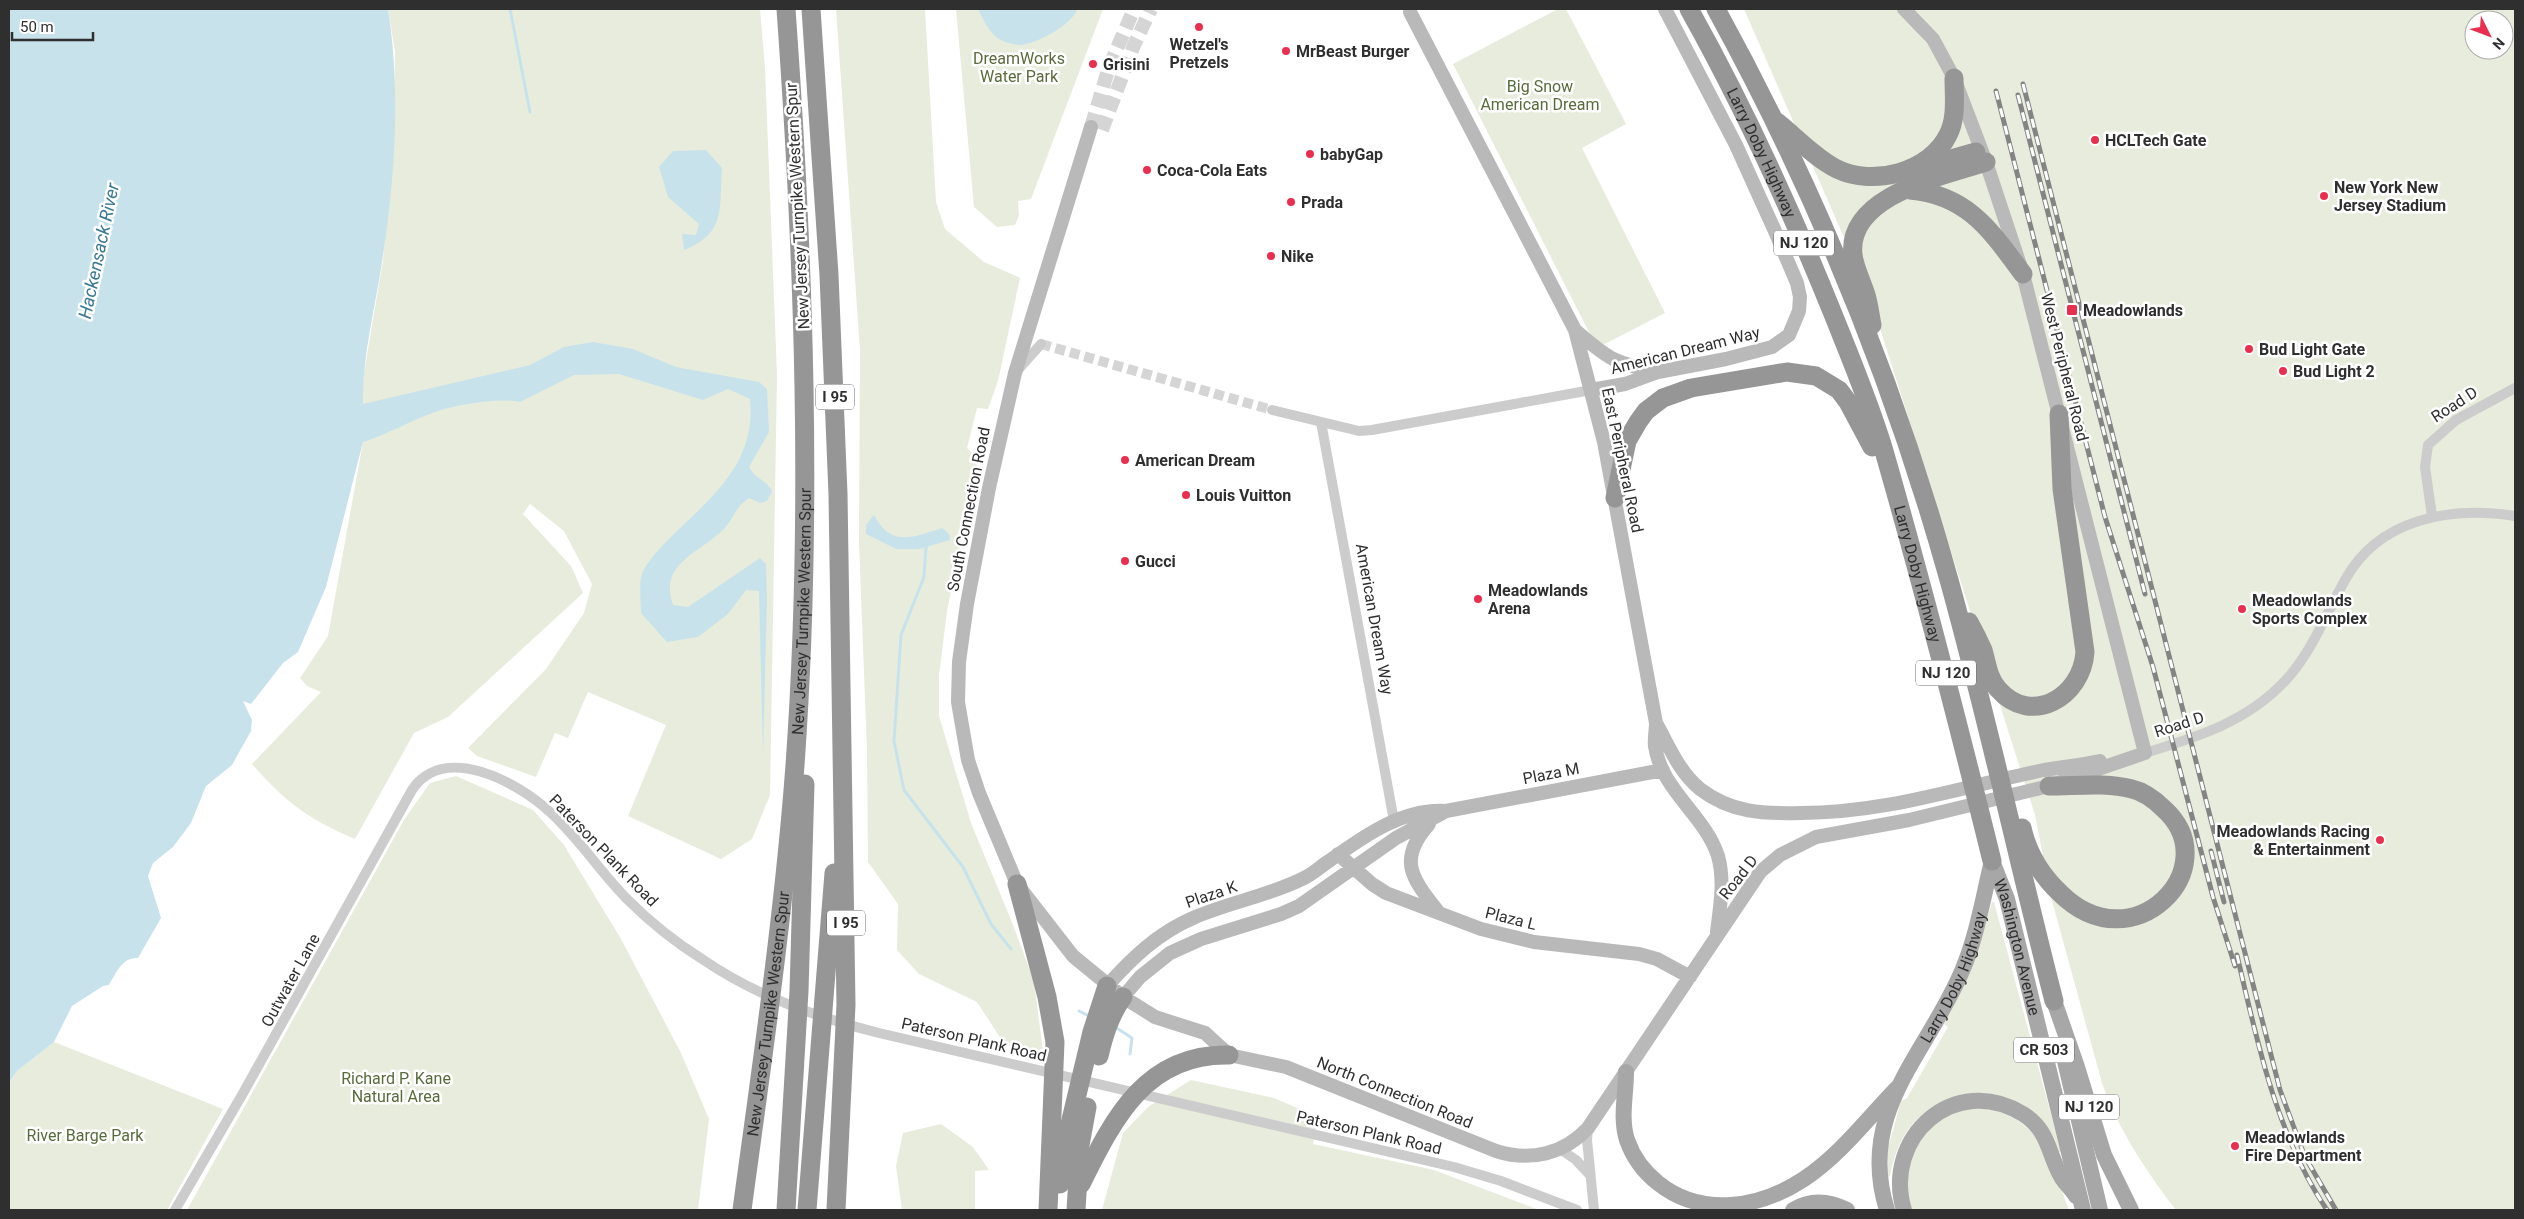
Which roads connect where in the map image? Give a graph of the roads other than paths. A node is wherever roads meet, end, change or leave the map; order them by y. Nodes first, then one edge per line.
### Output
1 (786, 9) edge
2 (811, 9) edge
3 (1665, 9) edge
4 (1689, 9) edge
5 (1716, 9) edge
6 (1904, 9) edge
7 (1410, 12) dead end
8 (1954, 78) junction
9 (1773, 118) junction
10 (1097, 128) tunnel mouth
11 (1984, 156) junction
12 (1905, 170) junction
13 (1908, 189) junction
14 (2023, 274) junction
15 (1575, 330) junction
16 (1041, 344) dead end
17 (1658, 372) junction
18 (1016, 373) junction
19 (1881, 373) junction
20 (2515, 388) edge
21 (1592, 390) junction
22 (1272, 410) tunnel mouth
23 (2059, 414) junction
24 (1321, 422) junction
25 (1893, 488) junction
26 (1615, 498) junction
27 (2432, 516) junction
28 (2515, 516) edge
29 (1949, 579) junction
30 (799, 701) junction
31 (1656, 723) junction
32 (1994, 750) junction
33 (2149, 752) junction
34 (436, 769) joint
35 (1663, 770) junction
36 (2046, 778) junction
37 (843, 785) junction
38 (1446, 811) junction
39 (1432, 820) junction
40 (1394, 821) junction
41 (1338, 854) junction
42 (1992, 861) junction
43 (1353, 868) junction
44 (1017, 884) junction
45 (1440, 913) junction
46 (1717, 936) junction
47 (1690, 977) junction
48 (1107, 986) junction
49 (1123, 997) junction
50 (2054, 1001) junction
51 (1106, 1010) junction
52 (1098, 1034) junction
53 (1229, 1055) junction
54 (1626, 1072) junction
55 (1897, 1088) junction
56 (1588, 1128) junction
57 (1560, 1149) junction
58 (1589, 1174) junction
59 (1076, 1201) edge
60 (2082, 1206) edge
61 (175, 1210) edge
62 (742, 1210) edge
63 (786, 1210) edge
64 (807, 1210) edge
65 (836, 1210) edge
66 (1048, 1210) edge
67 (1059, 1210) edge
68 (1577, 1210) edge
69 (1594, 1210) edge
70 (1793, 1210) edge
71 (1847, 1210) edge
72 (1887, 1210) edge
73 (1904, 1210) edge
74 (2100, 1210) edge
75 (2131, 1210) edge

1 - 30 highway, New Jersey Turnpike Western Spur / I 95
2 - 37 highway, New Jersey Turnpike Western Spur / I 95
3 - 17 street, American Dream Way
4 - 25 highway, Larry Doby Highway / NJ 120
5 - 9 highway, Larry Doby Highway / NJ 120
6 - 8 street, West Peripheral Road
7 - 15 street, East Peripheral Road
8 - 11 street, West Peripheral Road
8 - 12 highway
9 - 12 highway
9 - 19 highway, Larry Doby Highway / NJ 120
10 - 18 street, South Connection Road
11 - 12 highway
11 - 13 highway
11 - 14 street, West Peripheral Road
13 - 14 highway
13 - 19 highway
14 - 23 street, West Peripheral Road
15 - 17 street
15 - 21 street, East Peripheral Road
16 - 18 street
17 - 21 street, American Dream Way
18 - 44 street, South Connection Road
19 - 29 highway, Larry Doby Highway / NJ 120
20 - 27 street, Road D
21 - 24 street, American Dream Way
21 - 26 street, East Peripheral Road
22 - 24 street, American Dream Way
23 - 29 highway
23 - 33 street, West Peripheral Road
24 - 40 street, American Dream Way
25 - 26 highway
25 - 42 highway, Larry Doby Highway / NJ 120
26 - 31 street, East Peripheral Road
27 - 28 street
27 - 33 street, Road D
29 - 32 highway, Larry Doby Highway / NJ 120
30 - 62 highway, New Jersey Turnpike Western Spur / I 95
30 - 63 highway
31 - 35 street, East Peripheral Road
31 - 36 street
32 - 36 highway
32 - 50 highway, Larry Doby Highway / NJ 120
33 - 36 street, Road D
34 - 61 street, Outwater Lane
34 - 68 street, Paterson Plank Road
35 - 38 street, Plaza M
35 - 46 street, East Peripheral Road
36 - 46 street, Road D
37 - 64 highway
37 - 65 highway, New Jersey Turnpike Western Spur / I 95
38 - 39 street, Plaza M
38 - 40 street, Plaza M
39 - 43 street, Plaza M
39 - 45 street
40 - 41 street, Plaza M
41 - 43 street, Plaza L
41 - 48 street, Plaza K
42 - 55 main road, Larry Doby Highway / NJ 120
42 - 60 main road, Washington Avenue / CR 503
43 - 45 street, Plaza L
43 - 49 street
44 - 48 street
44 - 66 highway
45 - 47 street, Plaza L
46 - 47 street, North Connection Road
47 - 54 street, North Connection Road
48 - 49 street
48 - 51 highway
49 - 51 highway
49 - 53 street
50 - 74 main road, Washington Avenue / CR 503
50 - 75 main road, Larry Doby Highway / NJ 120
51 - 52 highway
52 - 59 highway
52 - 67 highway
53 - 57 street, North Connection Road
53 - 59 highway
54 - 55 main road
54 - 56 street, North Connection Road
55 - 72 main road, Larry Doby Highway / NJ 120
56 - 57 street, North Connection Road
56 - 58 street
57 - 58 street
58 - 69 street
60 - 73 main road
70 - 71 main road

